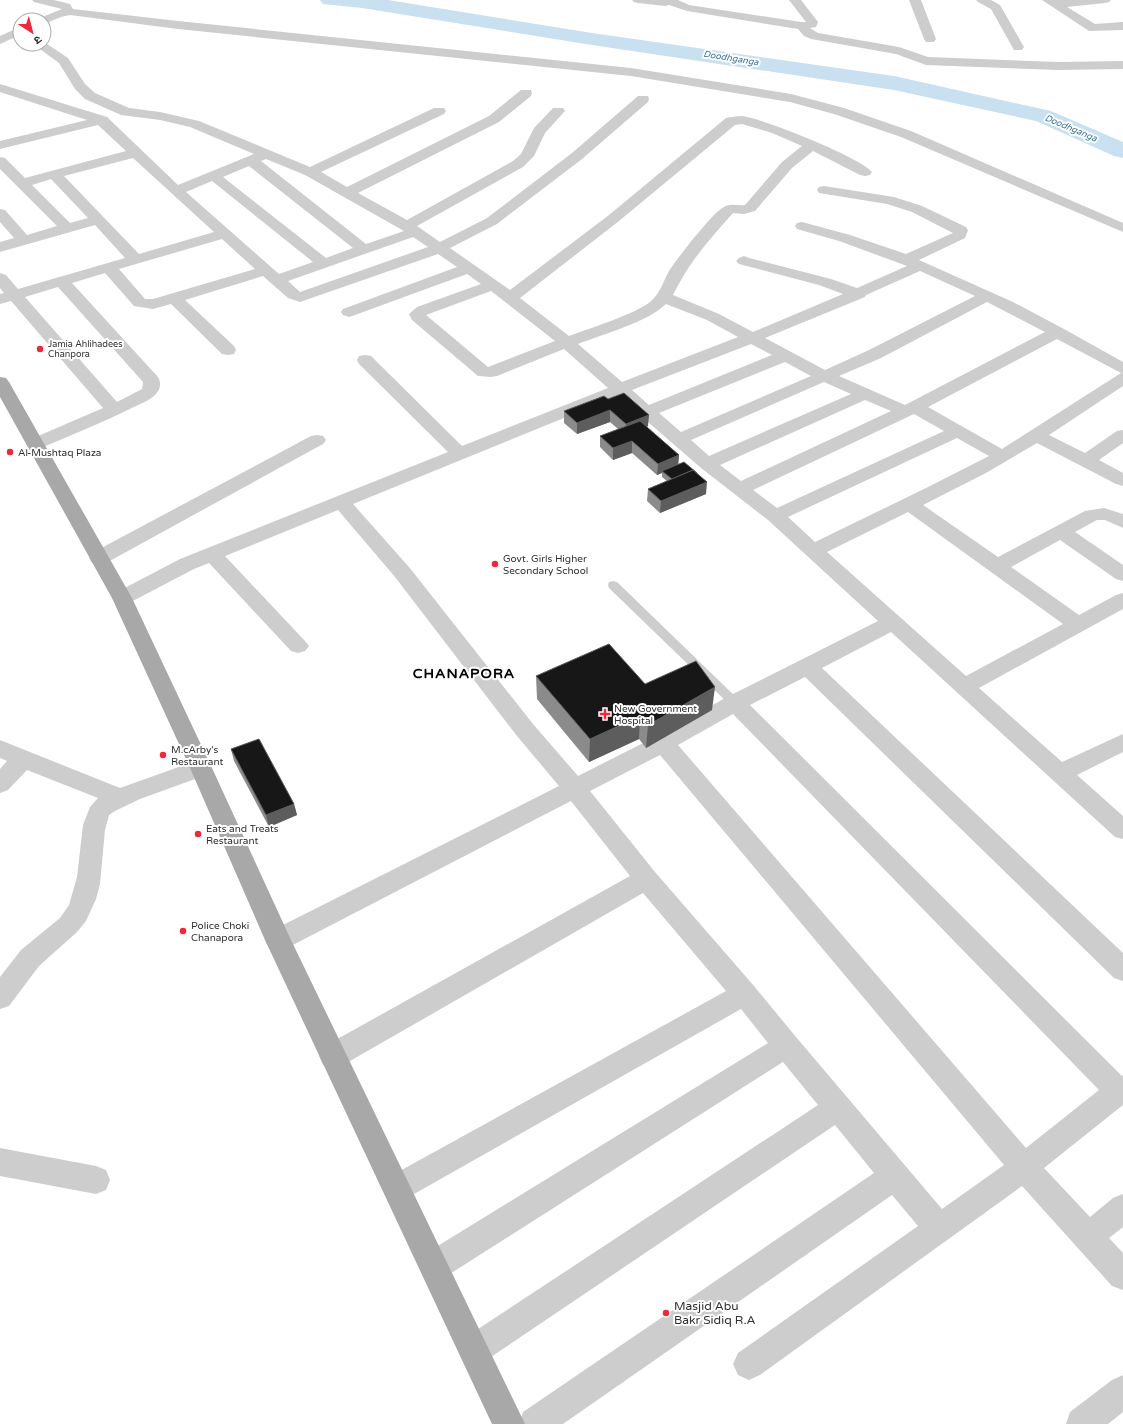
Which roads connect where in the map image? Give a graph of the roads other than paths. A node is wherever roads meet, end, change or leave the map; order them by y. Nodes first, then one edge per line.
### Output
1 (38, 0) edge
2 (638, 0) edge
3 (796, 0) edge
4 (915, 0) edge
5 (982, 0) edge
6 (1105, 0) edge
7 (671, 1) edge
8 (1051, 2) edge
9 (66, 12) junction
10 (52, 17) edge
11 (801, 26) junction
12 (1123, 26) edge
13 (12, 35) edge
14 (930, 39) dead end
15 (0, 40) edge
16 (1018, 47) dead end
17 (51, 52) edge
18 (1123, 65) edge
19 (0, 88) edge
20 (526, 93) dead end
21 (643, 99) dead end
22 (439, 111) dead end
23 (558, 111) dead end
24 (126, 112) junction
25 (101, 120) junction
26 (0, 145) edge
27 (811, 145) junction
28 (135, 153) junction
29 (259, 157) junction
30 (0, 161) edge
31 (310, 172) junction
32 (865, 172) dead end
33 (54, 174) junction
34 (214, 176) junction
35 (22, 183) junction
36 (824, 190) dead end
37 (176, 191) junction
38 (348, 192) junction
39 (0, 213) edge
40 (97, 220) junction
41 (802, 226) dead end
42 (67, 228) junction
43 (1123, 228) edge
44 (410, 229) junction
45 (224, 234) junction
46 (24, 240) junction
47 (0, 247) edge
48 (437, 248) junction
49 (363, 249) junction
50 (136, 260) junction
51 (744, 261) dead end
52 (915, 262) junction
53 (323, 263) junction
54 (109, 268) junction
55 (468, 268) junction
56 (272, 275) junction
57 (0, 278) edge
58 (62, 281) junction
59 (493, 285) junction
60 (859, 294) junction
61 (392, 296) junction
62 (988, 296) junction
63 (7, 297) edge
64 (664, 297) junction
65 (174, 298) junction
66 (510, 298) junction
67 (349, 312) dead end
68 (417, 314) junction
69 (1058, 332) junction
70 (752, 337) junction
71 (567, 343) junction
72 (228, 350) dead end
73 (784, 356) junction
74 (365, 360) dead end
75 (1123, 370) edge
76 (824, 376) junction
77 (1123, 378) edge
78 (0, 382) edge
79 (620, 389) junction
80 (865, 394) junction
81 (910, 409) junction
82 (114, 410) junction
83 (647, 412) junction
84 (958, 432) junction
85 (1123, 435) edge
86 (1036, 436) junction
87 (678, 439) junction
88 (317, 440) dead end
89 (35, 444) junction
90 (460, 454) junction
91 (1001, 456) junction
92 (1086, 460) junction
93 (707, 464) junction
94 (1123, 480) edge
95 (739, 489) junction
96 (341, 502) junction
97 (909, 504) junction
98 (776, 516) junction
99 (1123, 522) edge
100 (1060, 531) junction
101 (814, 550) junction
102 (212, 554) junction
103 (99, 558) junction
104 (997, 566) junction
105 (1123, 574) edge
106 (613, 585) dead end
107 (122, 598) junction
108 (1123, 600) edge
109 (893, 622) junction
110 (1078, 624) junction
111 (298, 646) dead end
112 (807, 666) junction
113 (965, 686) junction
114 (735, 703) junction
115 (1123, 742) edge
116 (663, 743) junction
117 (0, 748) edge
118 (23, 759) junction
119 (201, 768) junction
120 (1060, 773) junction
121 (0, 784) edge
122 (574, 788) junction
123 (120, 797) junction
124 (1123, 830) edge
125 (646, 879) junction
126 (278, 940) junction
127 (1123, 970) edge
128 (745, 994) junction
129 (0, 998) edge
130 (786, 1046) junction
131 (333, 1056) junction
132 (1120, 1089) edge
133 (837, 1108) junction
134 (0, 1162) edge
135 (1024, 1167) junction
136 (894, 1176) junction
137 (96, 1180) dead end
138 (397, 1188) junction
139 (1123, 1208) edge
140 (939, 1229) junction
141 (1088, 1237) junction
142 (434, 1266) junction
143 (1123, 1275) edge
144 (474, 1350) junction
145 (749, 1364) dead end
146 (1123, 1391) edge
147 (509, 1424) edge
148 (535, 1424) edge
149 (1082, 1424) edge

1 - 9 street
2 - 7 street
3 - 11 street
4 - 14 street
5 - 16 street
6 - 8 street
7 - 11 street
8 - 12 street
9 - 10 street
9 - 43 street
11 - 18 street
13 - 15 street
17 - 24 street
19 - 25 street
20 - 38 street
21 - 48 street
22 - 31 street
23 - 44 street
24 - 25 street
24 - 29 street
25 - 26 street
25 - 28 street
27 - 32 street
27 - 64 street
27 - 66 street
28 - 33 street
28 - 37 street
29 - 31 street
29 - 34 street
29 - 49 street
30 - 35 street
31 - 38 street
33 - 35 street
33 - 40 street
34 - 37 street
34 - 53 street
35 - 42 street
36 - 52 street
37 - 45 street
38 - 44 street
39 - 46 street
40 - 42 street
40 - 50 street
41 - 52 street
42 - 46 street
44 - 48 street
44 - 49 street
45 - 50 street
45 - 56 street
46 - 47 street
48 - 55 street
48 - 56 street
49 - 53 street
50 - 54 street
51 - 60 street
52 - 60 street
52 - 62 street
53 - 56 street
54 - 58 street
54 - 65 street
55 - 59 street
55 - 61 street
56 - 65 street
57 - 63 street
58 - 63 street
58 - 82 street
59 - 66 street
59 - 68 street
60 - 70 street
61 - 67 street
61 - 68 street
62 - 69 street
62 - 76 street
63 - 82 street
64 - 70 street
64 - 71 street
65 - 72 street
66 - 71 street
68 - 71 street
69 - 75 street
69 - 81 street
70 - 73 street
70 - 79 street
71 - 79 street
73 - 76 street
73 - 83 street
74 - 90 street
76 - 80 street
76 - 87 street
77 - 86 street
78 - 89 main road
79 - 83 street
79 - 90 street
80 - 81 street
80 - 93 street
81 - 84 street
81 - 95 street
82 - 89 street
83 - 87 street
84 - 91 street
84 - 98 street
85 - 92 street
86 - 91 street
86 - 92 street
87 - 93 street
88 - 103 street
89 - 103 main road
90 - 96 street
91 - 97 street
92 - 94 street
93 - 95 street
95 - 98 street
96 - 102 street
96 - 122 street
97 - 101 street
97 - 104 street
98 - 101 street
99 - 100 street
100 - 104 street
100 - 105 street
101 - 109 street
102 - 107 street
102 - 111 street
103 - 107 main road
104 - 110 street
106 - 114 lane
107 - 119 main road
108 - 110 street
109 - 112 street
109 - 113 street
110 - 113 street
112 - 114 street
112 - 127 street
113 - 120 street
114 - 116 street
114 - 132 street
115 - 120 street
116 - 122 street
116 - 135 street
117 - 118 street
118 - 121 street
118 - 123 street
119 - 123 street
119 - 126 main road
120 - 124 street
122 - 125 street
122 - 126 street
123 - 129 street
125 - 128 street
125 - 131 street
126 - 131 main road
128 - 130 street
128 - 138 street
130 - 133 street
130 - 142 street
131 - 138 main road
132 - 135 street
133 - 136 street
133 - 144 street
134 - 137 street
135 - 140 street
135 - 141 street
136 - 140 street
136 - 148 street
138 - 142 main road
139 - 141 street
140 - 145 street
141 - 143 street
142 - 144 main road
144 - 147 main road
146 - 149 street

